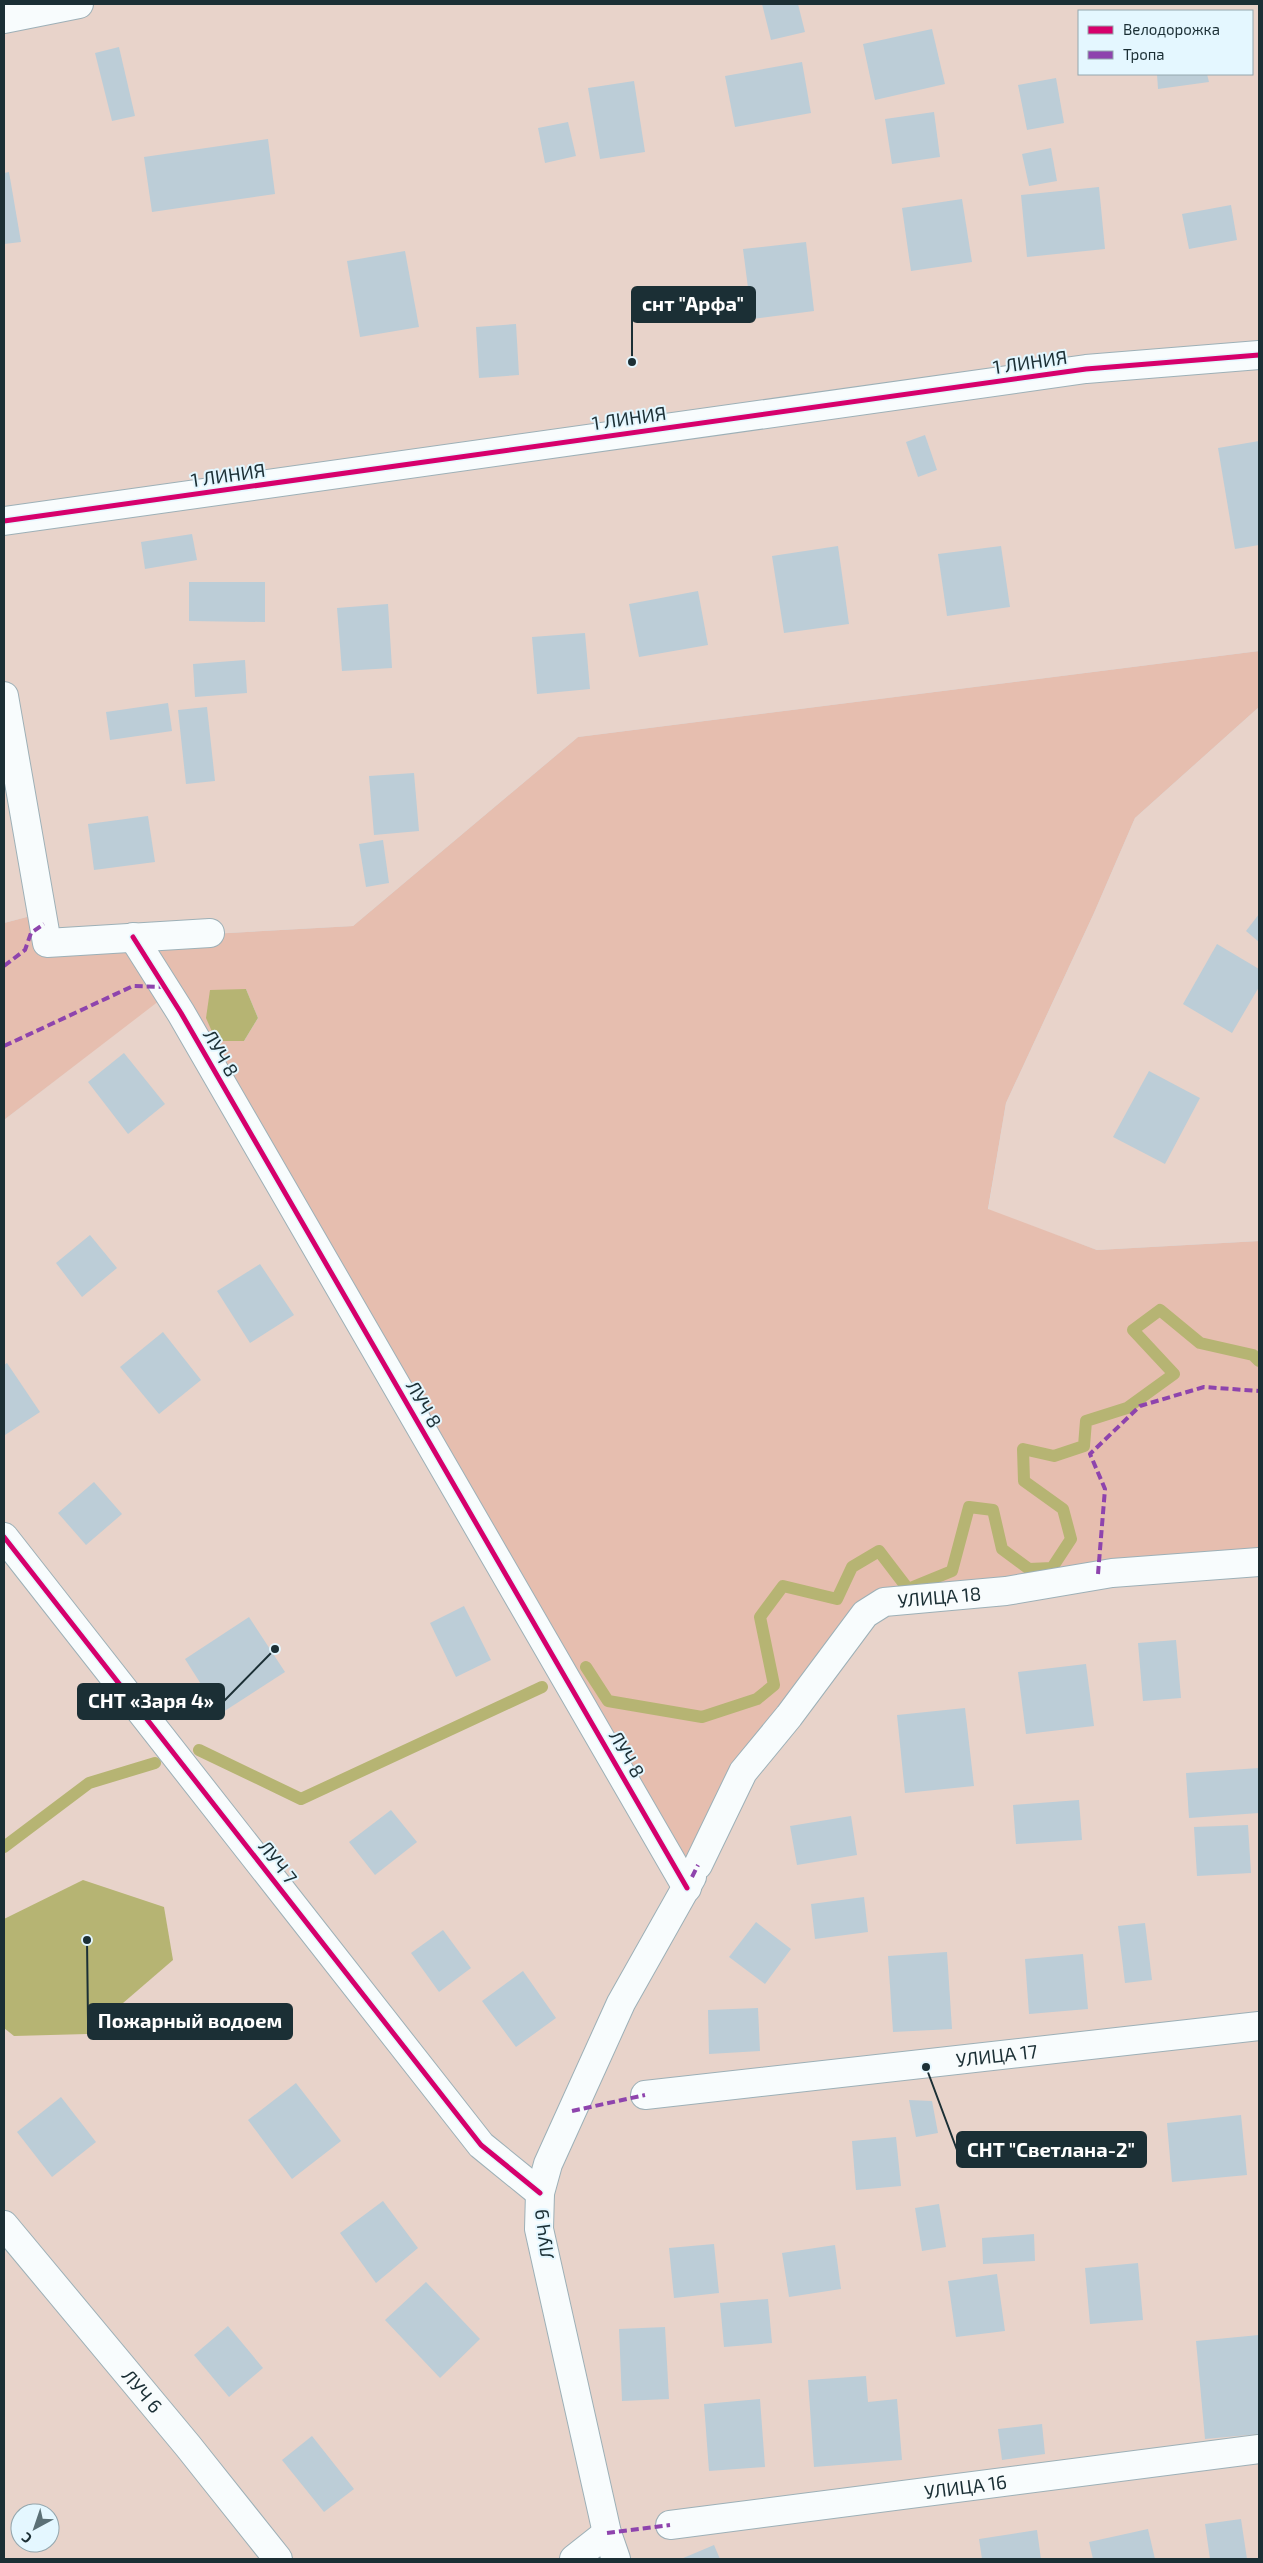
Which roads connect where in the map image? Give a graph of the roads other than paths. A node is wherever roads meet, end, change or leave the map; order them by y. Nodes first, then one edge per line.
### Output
1 (80, 4) edge
2 (4, 19) edge
3 (1259, 355) edge
4 (4, 521) edge
5 (4, 696) edge
6 (210, 933) dead end
7 (133, 937) junction
8 (4, 1537) edge
9 (1259, 1562) edge
10 (693, 1877) junction
11 (1259, 2026) edge
12 (644, 2095) dead end
13 (540, 2192) junction
14 (4, 2225) edge
15 (1259, 2449) edge
16 (670, 2525) dead end
17 (607, 2533) junction
18 (278, 2559) edge
19 (574, 2559) edge
20 (616, 2559) edge

1 - 2 street
3 - 4 street, 1 ЛИНИЯ
5 - 7 street
6 - 7 street
7 - 10 street, ЛУЧ 8
8 - 13 street, ЛУЧ 7
9 - 10 street, УЛИЦА 18
10 - 13 street, ЛУЧ 9
11 - 12 street, УЛИЦА 17
13 - 17 street, ЛУЧ 9
14 - 18 street, ЛУЧ 6
15 - 16 street, УЛИЦА 16
17 - 19 street
17 - 20 street, ЛУЧ 9

